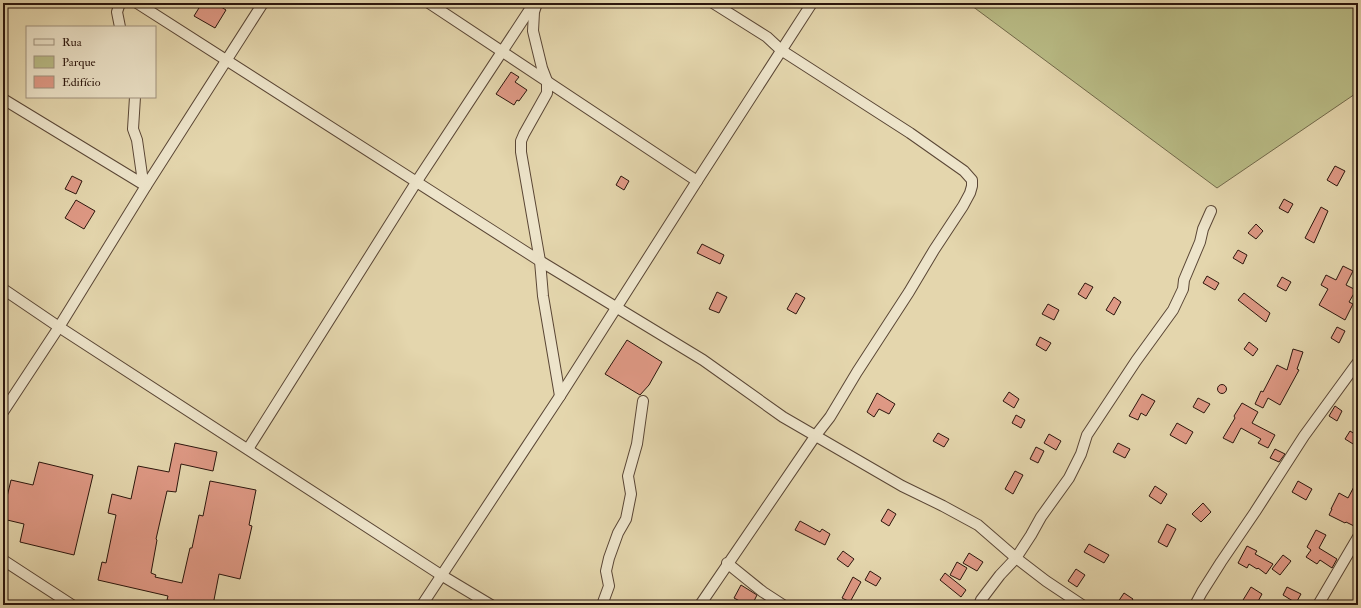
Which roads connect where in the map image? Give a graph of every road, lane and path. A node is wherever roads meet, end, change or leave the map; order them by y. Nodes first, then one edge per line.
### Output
1 (120, 3) edge
2 (137, 3) edge
3 (263, 3) edge
4 (429, 3) edge
5 (534, 3) edge
6 (537, 3) edge
7 (713, 3) edge
8 (812, 3) edge
9 (120, 26) edge
10 (781, 50) junction
11 (502, 52) junction
12 (226, 61) junction
13 (547, 81) junction
14 (135, 98) edge
15 (3, 100) edge
16 (417, 181) junction
17 (697, 181) junction
18 (146, 186) junction
19 (1211, 211) dead end
20 (540, 261) junction
21 (3, 289) edge
22 (617, 308) junction
23 (59, 327) junction
24 (1358, 362) edge
25 (560, 396) junction
26 (643, 401) dead end
27 (3, 412) edge
28 (816, 435) junction
29 (248, 449) junction
30 (1358, 537) edge
31 (1016, 558) junction
32 (3, 560) edge
33 (727, 563) junction
34 (441, 575) junction
35 (72, 605) edge
36 (422, 605) edge
37 (490, 605) edge
38 (602, 605) edge
39 (700, 605) edge
40 (783, 605) edge
41 (978, 605) edge
42 (1082, 605) edge
43 (1195, 605) edge
44 (1318, 605) edge

1 - 9 street
2 - 12 street
3 - 12 street
4 - 11 street
5 - 11 street
6 - 13 street
7 - 10 street
8 - 10 street
10 - 17 street
10 - 28 street
11 - 13 street
11 - 16 street
12 - 16 street
12 - 18 street
13 - 17 street
13 - 20 street
14 - 18 street
15 - 18 street
16 - 20 street
16 - 29 street
17 - 22 street
18 - 23 street
19 - 31 street
20 - 22 street
20 - 25 street
21 - 23 street
22 - 25 street
22 - 28 street
23 - 27 street
23 - 29 street
24 - 43 street
25 - 34 street
26 - 38 street
28 - 31 street
28 - 33 street
29 - 34 street
30 - 44 street
31 - 41 street
31 - 42 street
32 - 35 street
33 - 39 street
33 - 40 street
34 - 36 street
34 - 37 street

